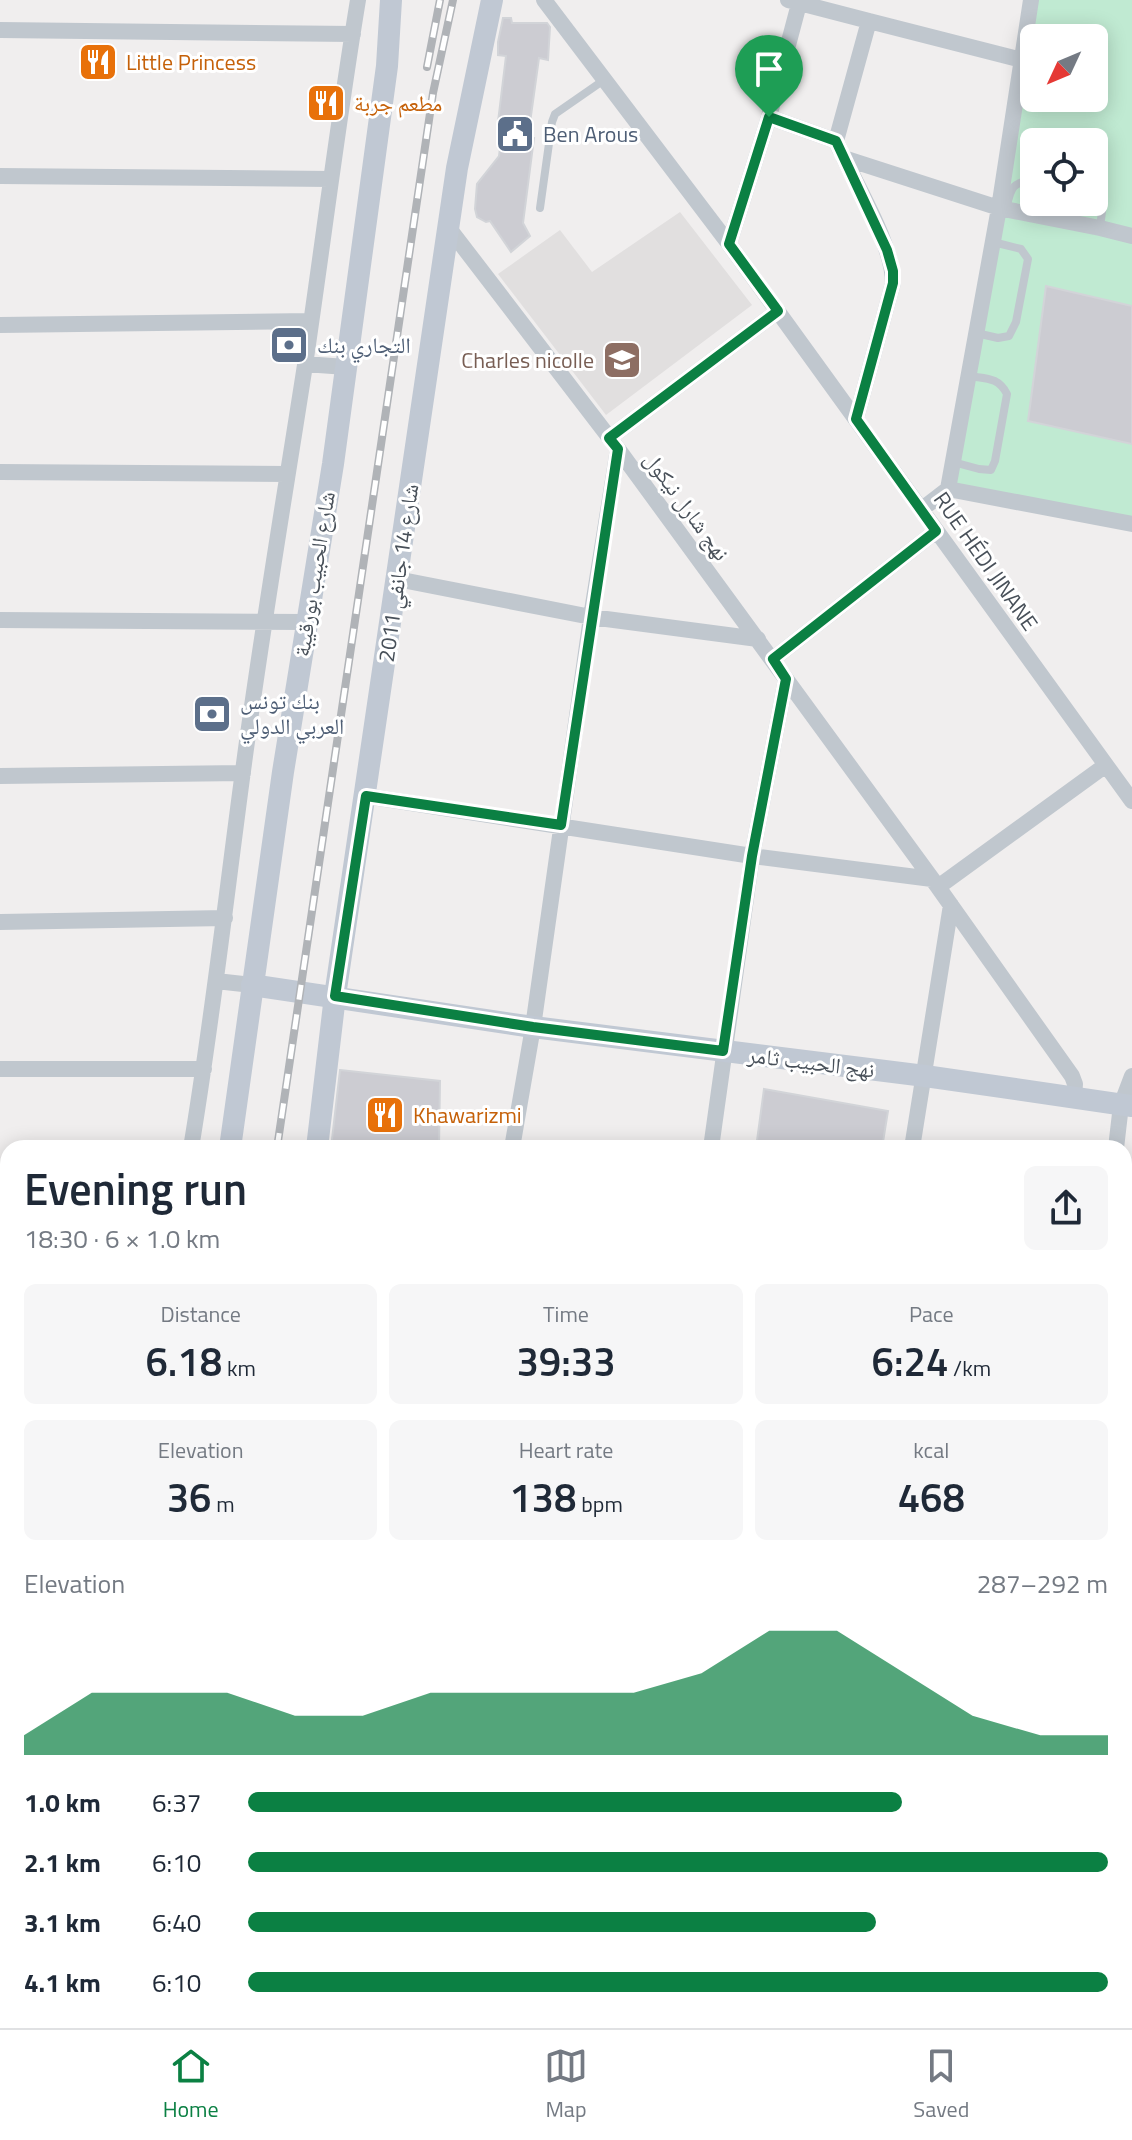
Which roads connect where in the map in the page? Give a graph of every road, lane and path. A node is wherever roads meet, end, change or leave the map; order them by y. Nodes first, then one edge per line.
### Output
1 (358, 0) edge
2 (391, 0) edge
3 (492, 0) edge
4 (544, 0) edge
5 (1031, 0) edge
6 (796, 1) edge
7 (869, 21) junction
8 (1027, 24) edge
9 (0, 30) edge
10 (353, 34) junction
11 (1020, 59) edge
12 (1020, 75) edge
13 (604, 79) junction
14 (769, 117) junction
15 (836, 141) junction
16 (844, 158) junction
17 (0, 176) edge
18 (330, 179) junction
19 (1020, 182) edge
20 (540, 208) dead end
21 (1002, 209) junction
22 (1101, 216) edge
23 (448, 227) junction
24 (1100, 228) junction
25 (1132, 236) edge
26 (993, 242) junction
27 (729, 244) junction
28 (778, 311) junction
29 (311, 321) junction
30 (0, 325) edge
31 (976, 333) junction
32 (305, 364) junction
33 (346, 367) junction
34 (968, 376) junction
35 (856, 419) junction
36 (613, 443) junction
37 (953, 462) junction
38 (0, 472) edge
39 (287, 474) junction
40 (948, 489) junction
41 (922, 509) junction
42 (1132, 524) edge
43 (936, 531) junction
44 (397, 579) junction
45 (591, 617) junction
46 (0, 620) edge
47 (306, 622) junction
48 (264, 623) junction
49 (758, 639) junction
50 (773, 659) junction
51 (786, 679) junction
52 (1106, 765) junction
53 (243, 773) junction
54 (0, 776) edge
55 (366, 796) junction
56 (1132, 801) edge
57 (561, 825) junction
58 (752, 856) junction
59 (935, 883) junction
60 (951, 905) junction
61 (225, 918) junction
62 (0, 922) edge
63 (216, 981) junction
64 (252, 985) junction
65 (335, 996) junction
66 (533, 1027) junction
67 (723, 1051) junction
68 (0, 1069) edge
69 (204, 1069) junction
70 (925, 1076) junction
71 (1132, 1076) edge
72 (1074, 1097) junction
73 (1126, 1106) edge
74 (192, 1140) edge
75 (231, 1140) edge
76 (318, 1140) edge
77 (513, 1140) edge
78 (712, 1140) edge
79 (913, 1140) edge
80 (1118, 1140) edge

1 - 10 street
2 - 33 street, شارع الحبيب بورقيبة
3 - 23 street, شارع 14 جانفي 2011
4 - 13 street, RUE HÉDI JINANE
5 - 8 street
6 - 7 street
6 - 14 street
7 - 11 street
7 - 15 street
9 - 10 street
10 - 18 street
12 - 21 street
13 - 20 lane
13 - 27 street, RUE HÉDI JINANE
14 - 15 street
14 - 27 street
15 - 16 street
16 - 21 street
16 - 35 street
17 - 18 street
18 - 29 street
19 - 21 lane
21 - 24 street
21 - 26 street
22 - 24 lane
23 - 36 street, نهج شارل نيكول
23 - 44 street, شارع 14 جانفي 2011
24 - 25 street
26 - 31 street
26 - 31 lane
27 - 28 street, RUE HÉDI JINANE
28 - 35 street, RUE HÉDI JINANE
28 - 36 street
29 - 30 street
29 - 32 street
31 - 34 street
32 - 33 street
32 - 39 street
33 - 47 street, شارع الحبيب بورقيبة
34 - 37 street
34 - 37 lane
35 - 41 street, RUE HÉDI JINANE
36 - 45 street
36 - 49 street, نهج شارل نيكول
37 - 40 street
38 - 39 street
39 - 48 street
40 - 41 street
40 - 42 street
41 - 43 street, RUE HÉDI JINANE
43 - 50 street
43 - 52 street, RUE HÉDI JINANE
44 - 45 street
44 - 55 street, شارع 14 جانفي 2011
45 - 49 street
45 - 57 street
46 - 48 street
47 - 48 street
47 - 64 street, شارع الحبيب بورقيبة
48 - 53 street
49 - 50 street, نهج شارل نيكول
50 - 51 street, نهج شارل نيكول
51 - 58 street
51 - 59 street, نهج شارل نيكول
52 - 56 street, RUE HÉDI JINANE
52 - 59 street
53 - 54 street
53 - 61 street
55 - 57 street
55 - 65 street, شارع 14 جانفي 2011
57 - 58 street
57 - 66 street
58 - 59 street
58 - 67 street
59 - 60 street, نهج شارل نيكول
60 - 70 street
60 - 72 street, نهج شارل نيكول
61 - 62 street
61 - 63 street
63 - 64 street
63 - 69 street
64 - 65 street, نهج الحبيب ثامر
64 - 75 street, شارع الحبيب بورقيبة
65 - 66 street, نهج الحبيب ثامر
65 - 76 street, شارع 14 جانفي 2011
66 - 67 street, نهج الحبيب ثامر
66 - 77 street
67 - 70 street, نهج الحبيب ثامر
67 - 78 street
68 - 69 street
69 - 74 street
70 - 72 street, نهج الحبيب ثامر
70 - 79 street
71 - 73 street
72 - 73 street, نهج الحبيب ثامر
73 - 80 street

